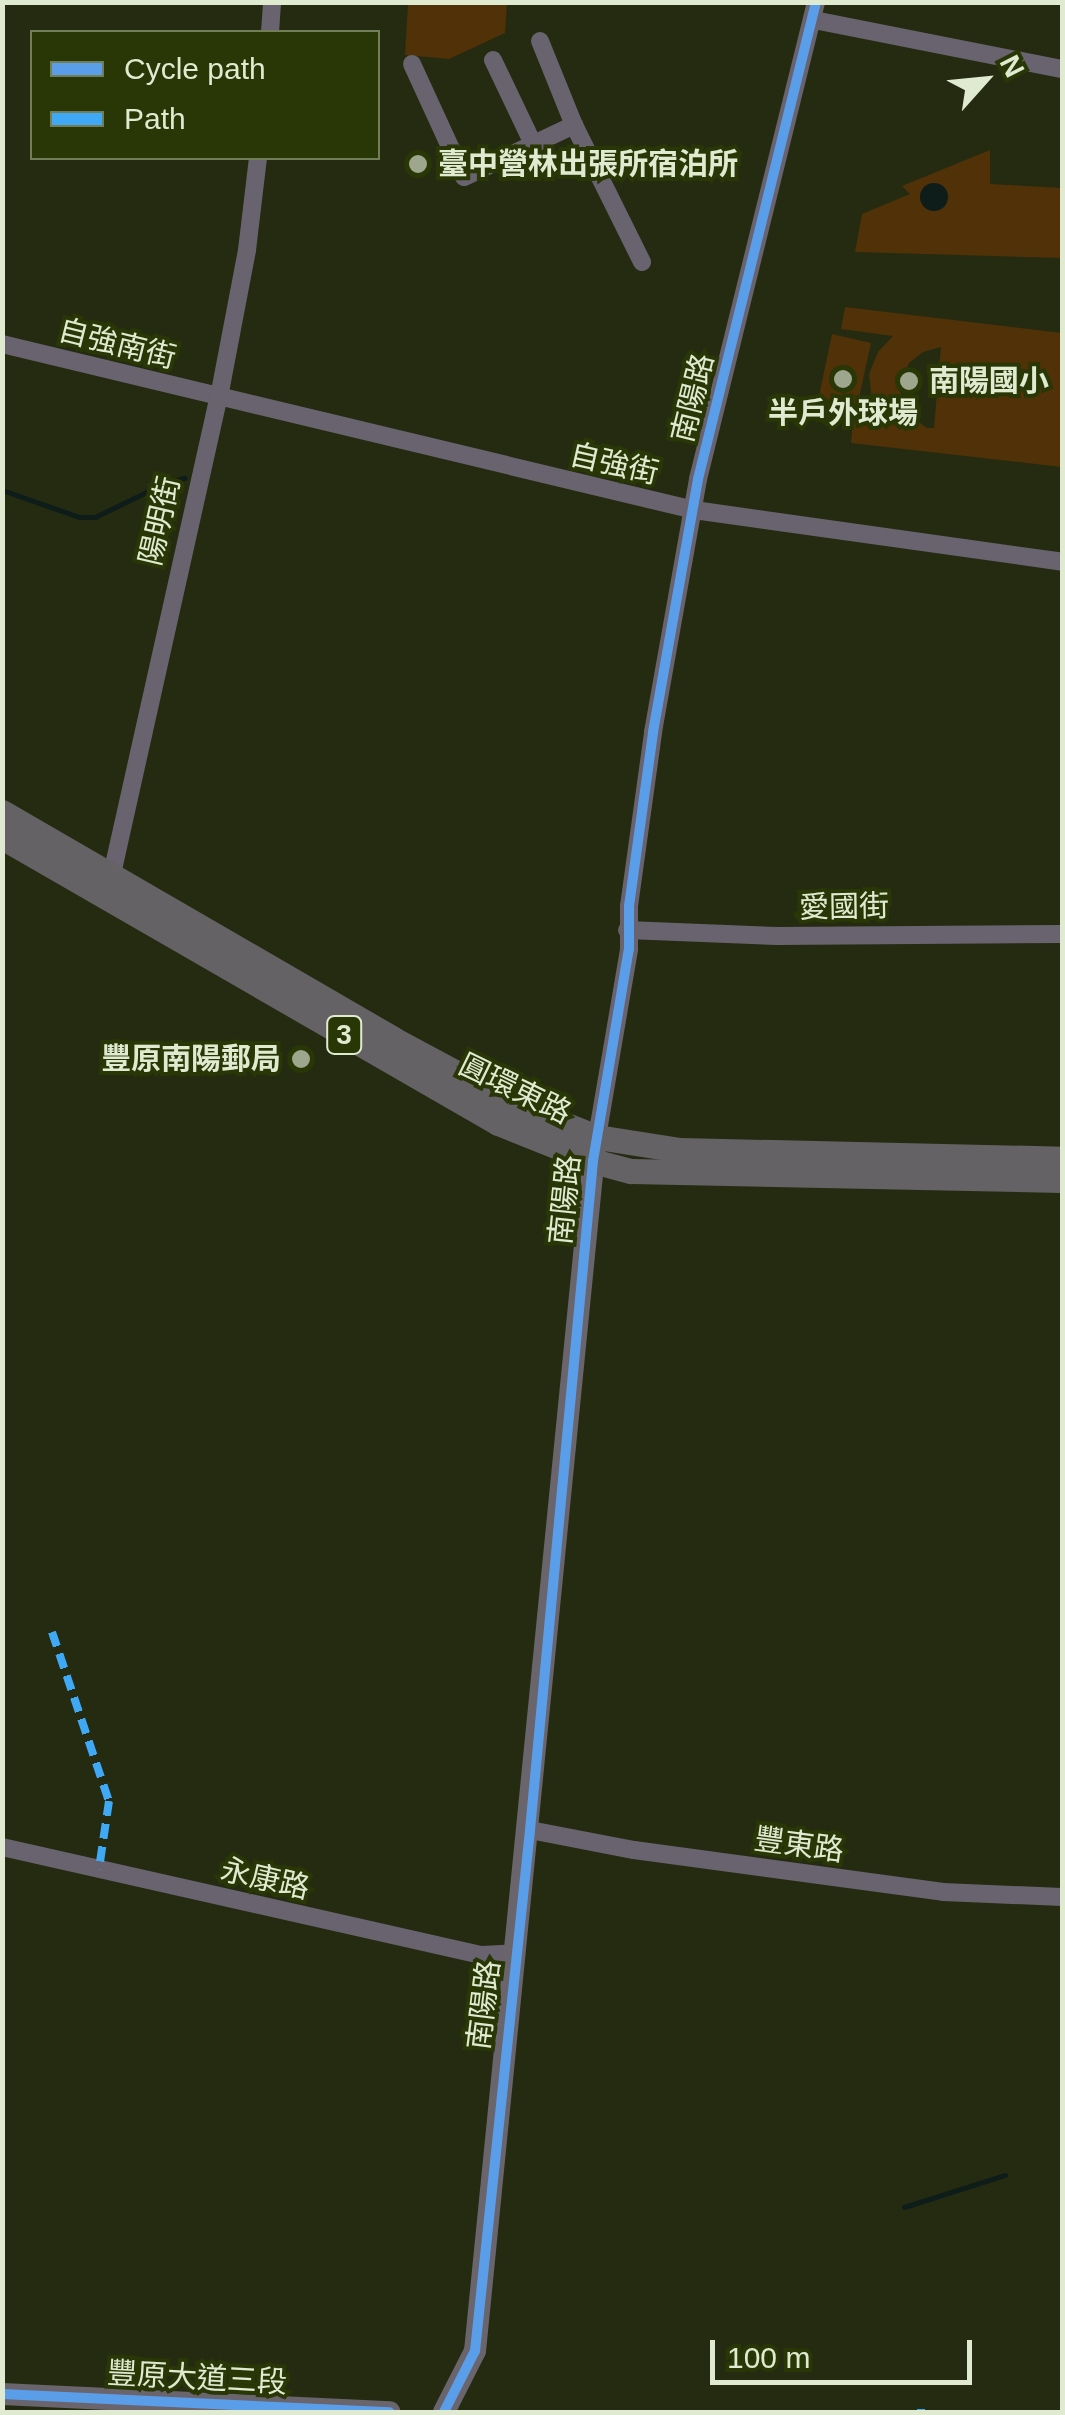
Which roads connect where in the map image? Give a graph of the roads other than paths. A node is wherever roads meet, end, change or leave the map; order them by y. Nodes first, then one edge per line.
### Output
1 (272, 2) edge
2 (814, 11) edge
3 (270, 30) edge
4 (540, 41) dead end
5 (492, 60) dead end
6 (412, 64) dead end
7 (1062, 69) edge
8 (574, 125) junction
9 (533, 144) junction
10 (258, 160) edge
11 (642, 262) dead end
12 (2, 344) edge
13 (219, 397) junction
14 (694, 510) junction
15 (1062, 562) edge
16 (5, 830) edge
17 (108, 883) junction
18 (627, 930) junction
19 (1062, 934) edge
20 (595, 1149) junction
21 (1062, 1159) edge
22 (1062, 1180) edge
23 (530, 1830) junction
24 (2, 1847) edge
25 (1062, 1896) edge
26 (516, 1953) junction
27 (2, 2394) edge
28 (390, 2412) edge
29 (444, 2412) edge

1 - 3 street
2 - 7 street
2 - 14 street, 南陽路
4 - 8 street
5 - 9 street
6 - 9 street
8 - 9 street
8 - 11 street
10 - 13 street, 陽明街
12 - 13 street, 自強南街
13 - 14 street, 自強街
13 - 17 street, 陽明街
14 - 15 street, 自強街
14 - 18 street, 南陽路
16 - 17 main road, 圓環東路 / 3
17 - 20 main road, 圓環東路 / 3
18 - 19 street, 愛國街
18 - 20 street, 南陽路
20 - 21 main road, 圓環東路 / 3
20 - 22 main road, 圓環東路 / 3
20 - 23 street, 南陽路
23 - 25 street, 豐東路
23 - 26 street, 南陽路
24 - 26 street, 永康路
26 - 29 street, 南陽路
27 - 28 street, 豐原大道三段

